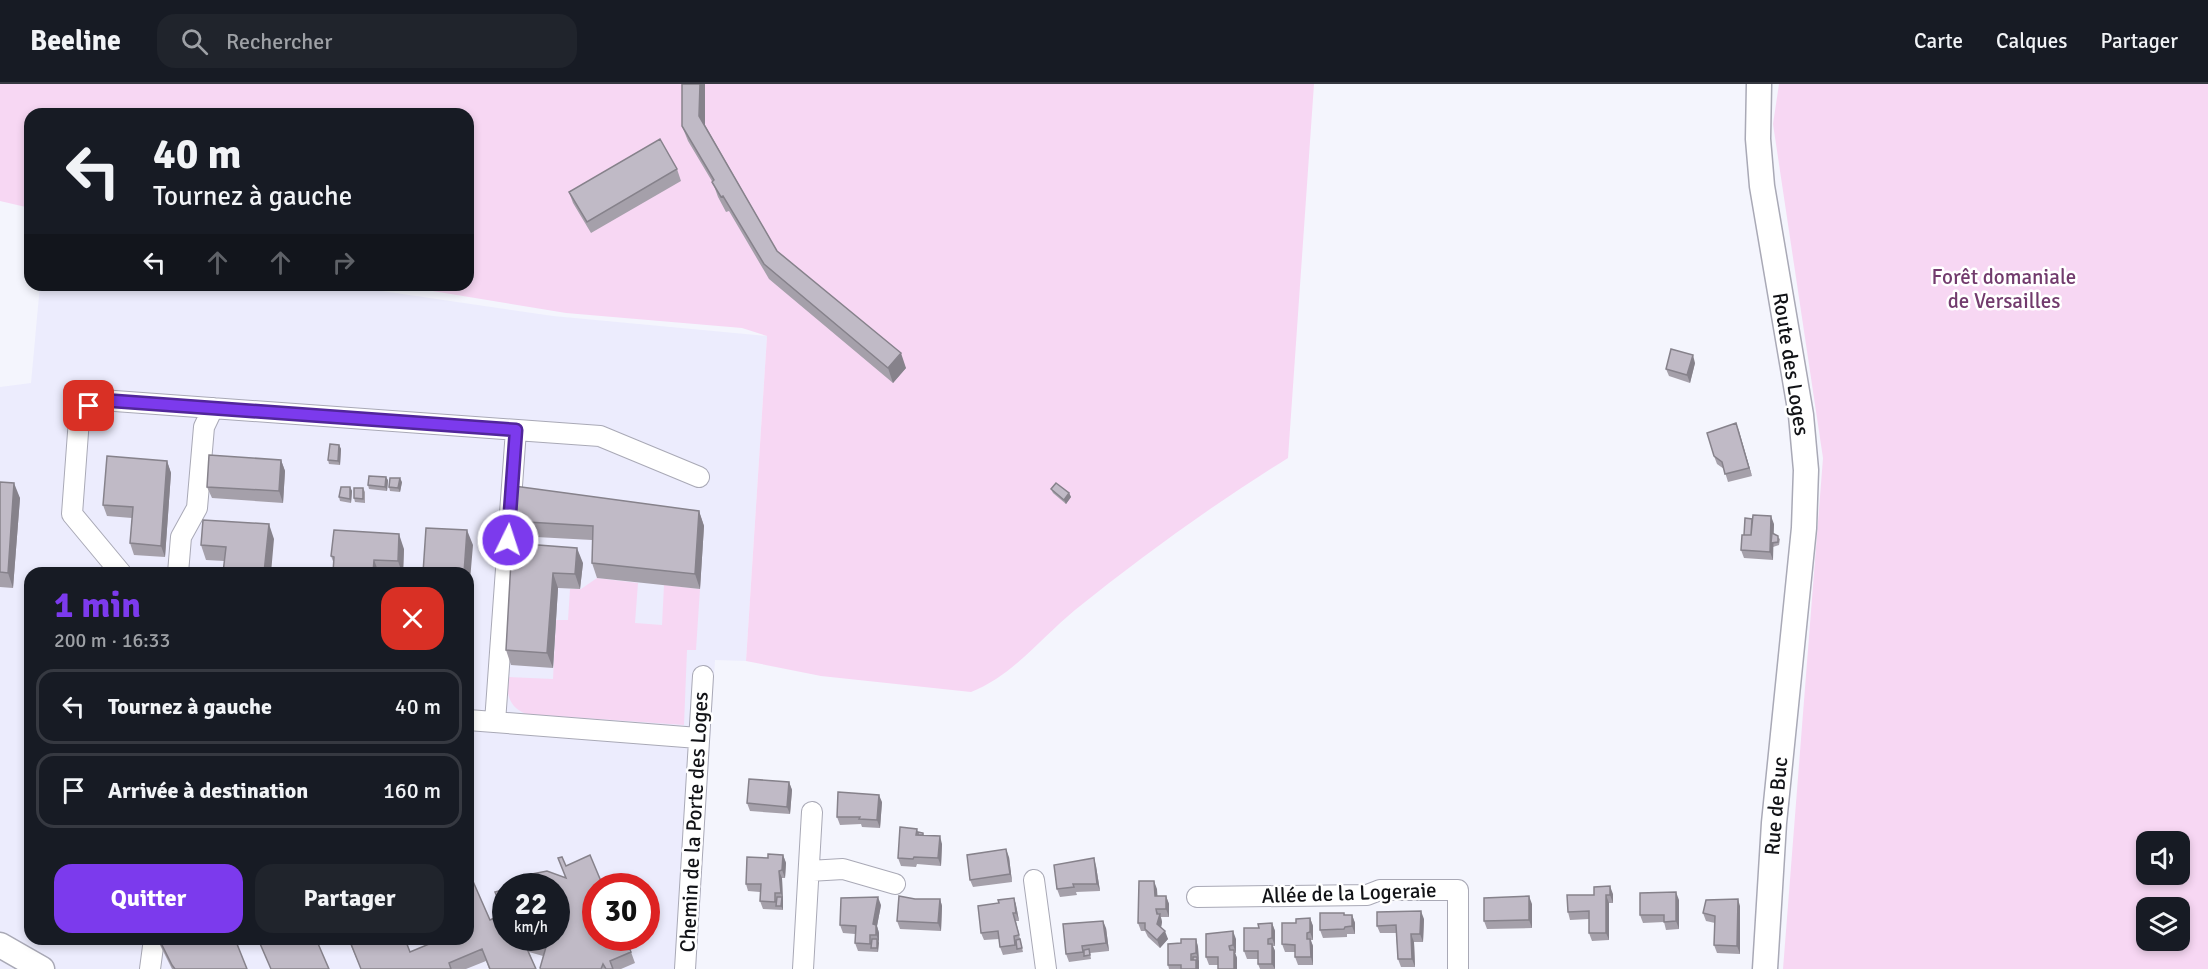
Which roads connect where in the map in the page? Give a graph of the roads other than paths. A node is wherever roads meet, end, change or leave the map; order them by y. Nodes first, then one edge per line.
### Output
1 (1759, 84) edge
2 (213, 408) junction
3 (516, 430) junction
4 (699, 477) dead end
5 (116, 567) edge
6 (178, 567) edge
7 (1792, 644) joint
8 (703, 675) dead end
9 (474, 720) edge
10 (495, 722) junction
11 (698, 738) junction
12 (812, 812) dead end
13 (809, 871) junction
14 (1034, 880) dead end
15 (895, 884) dead end
16 (1197, 897) dead end
17 (0, 945) edge
18 (153, 945) edge
19 (42, 969) edge
20 (150, 969) edge
21 (685, 969) edge
22 (802, 969) edge
23 (1046, 969) edge
24 (1458, 969) edge
25 (1765, 969) edge

1 - 7 street, Route des Loges
2 - 3 street
2 - 5 street
2 - 6 street
3 - 4 street
3 - 10 street
7 - 25 street, Rue de Buc
8 - 11 street, Chemin de la Porte des Loges
9 - 10 street
10 - 11 street
11 - 21 street, Chemin de la Porte des Loges
12 - 13 street
13 - 15 street
13 - 22 street
14 - 23 street
16 - 24 street, Allée de la Logeraie
17 - 19 street
18 - 20 street

